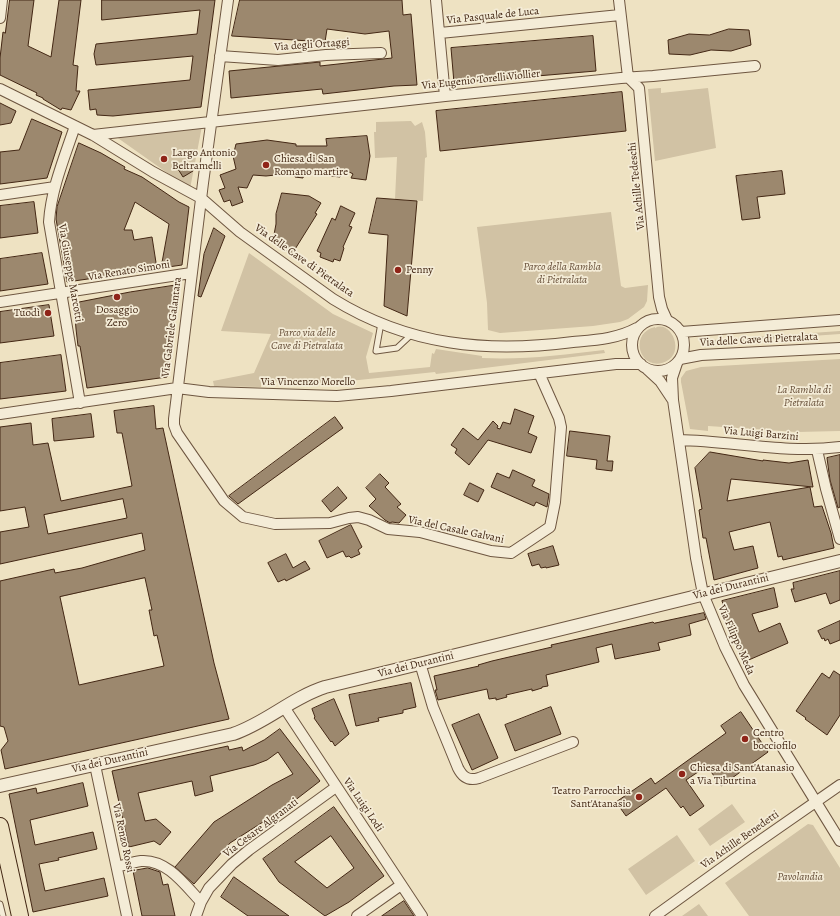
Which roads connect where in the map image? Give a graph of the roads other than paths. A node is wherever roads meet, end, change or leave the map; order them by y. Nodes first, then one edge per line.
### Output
1 (2, 0) edge
2 (228, 0) edge
3 (436, 0) edge
4 (619, 0) edge
5 (620, 16) junction
6 (0, 18) edge
7 (440, 33) junction
8 (381, 53) dead end
9 (220, 56) junction
10 (755, 66) dead end
11 (628, 77) junction
12 (0, 89) edge
13 (446, 96) junction
14 (211, 122) junction
15 (75, 126) junction
16 (93, 135) junction
17 (55, 187) junction
18 (0, 195) edge
19 (201, 198) junction
20 (191, 273) junction
21 (61, 293) junction
22 (659, 297) junction
23 (0, 302) edge
24 (648, 320) junction
25 (667, 320) junction
26 (840, 320) edge
27 (382, 323) junction
28 (637, 328) junction
29 (681, 332) junction
30 (412, 334) junction
31 (840, 348) edge
32 (678, 361) junction
33 (644, 366) junction
34 (539, 373) junction
35 (177, 388) junction
36 (673, 400) junction
37 (80, 403) junction
38 (0, 414) edge
39 (679, 440) junction
40 (840, 447) edge
41 (817, 450) junction
42 (840, 539) edge
43 (840, 561) edge
44 (704, 594) junction
45 (420, 663) junction
46 (284, 707) junction
47 (573, 742) dead end
48 (95, 765) junction
49 (840, 785) edge
50 (0, 786) edge
51 (336, 788) junction
52 (816, 802) junction
53 (0, 826) edge
54 (840, 840) edge
55 (117, 867) junction
56 (402, 885) junction
57 (201, 902) junction
58 (0, 904) edge
59 (3, 916) edge
60 (20, 916) edge
61 (127, 916) edge
62 (196, 916) edge
63 (357, 916) edge
64 (422, 916) edge
65 (655, 916) edge

1 - 6 street
2 - 9 street
3 - 7 street
4 - 5 street
5 - 7 street, Via Pasquale de Luca
5 - 11 street
7 - 13 street
8 - 9 street, Via degli Ortaggi
9 - 14 street
10 - 11 street, Via Eugenio Torelli Viollier
11 - 13 street, Via Eugenio Torelli Viollier
11 - 22 street, Via Achille Tedeschi
12 - 15 street
13 - 14 street, Via Eugenio Torelli Viollier
14 - 16 street
14 - 19 street
15 - 16 street
15 - 17 street, Via Giuseppe Marcotti
16 - 19 street
17 - 18 street
17 - 21 street, Via Giuseppe Marcotti
19 - 20 street, Via Gabriele Galantara
19 - 27 street, Via delle Cave di Pietralata
20 - 21 street, Via Renato Simoni
20 - 35 street, Via Gabriele Galantara
21 - 23 street, Via Renato Simoni
21 - 37 street, Via Giuseppe Marcotti
22 - 24 street, Via Achille Tedeschi
22 - 25 street, Via Achille Tedeschi
24 - 25 street
24 - 28 street
25 - 29 street
26 - 29 street, Via delle Cave di Pietralata
27 - 30 street, Via delle Cave di Pietralata
27 - 30 lane
28 - 30 street, Via delle Cave di Pietralata
28 - 33 street
29 - 32 street
31 - 32 street, Via delle Cave di Pietralata
32 - 33 street
32 - 36 street, Via Filippo Meda
33 - 34 street, Via Vincenzo Morello
33 - 36 street, Via Filippo Meda
34 - 35 street, Via Vincenzo Morello
34 - 35 street, Via del Casale Galvani
35 - 37 street, Via Vincenzo Morello
36 - 39 street, Via Filippo Meda
37 - 38 street, Via Vincenzo Morello
39 - 41 street, Via Luigi Barzini
39 - 44 street, Via Filippo Meda
40 - 41 street, Via Luigi Barzini
41 - 42 street
43 - 44 street, Via dei Durantini
44 - 45 street, Via dei Durantini
44 - 52 street, Via Filippo Meda
45 - 46 street, Via dei Durantini
45 - 47 street
46 - 48 street, Via dei Durantini
46 - 51 street, Via Luigi Lodi
48 - 50 street, Via dei Durantini
48 - 55 street, Via Renzo Rossi
49 - 52 street, Via Achille Benedetti
51 - 56 street, Via Luigi Lodi
51 - 57 street, Via Cesare Algranati
52 - 54 street, Via Filippo Meda
52 - 65 street, Via Achille Benedetti
53 - 60 main road
55 - 57 street
55 - 61 street, Via Renzo Rossi
56 - 63 street
56 - 64 street, Via Luigi Lodi
57 - 62 street, Via Cesare Algranati
58 - 59 lane

